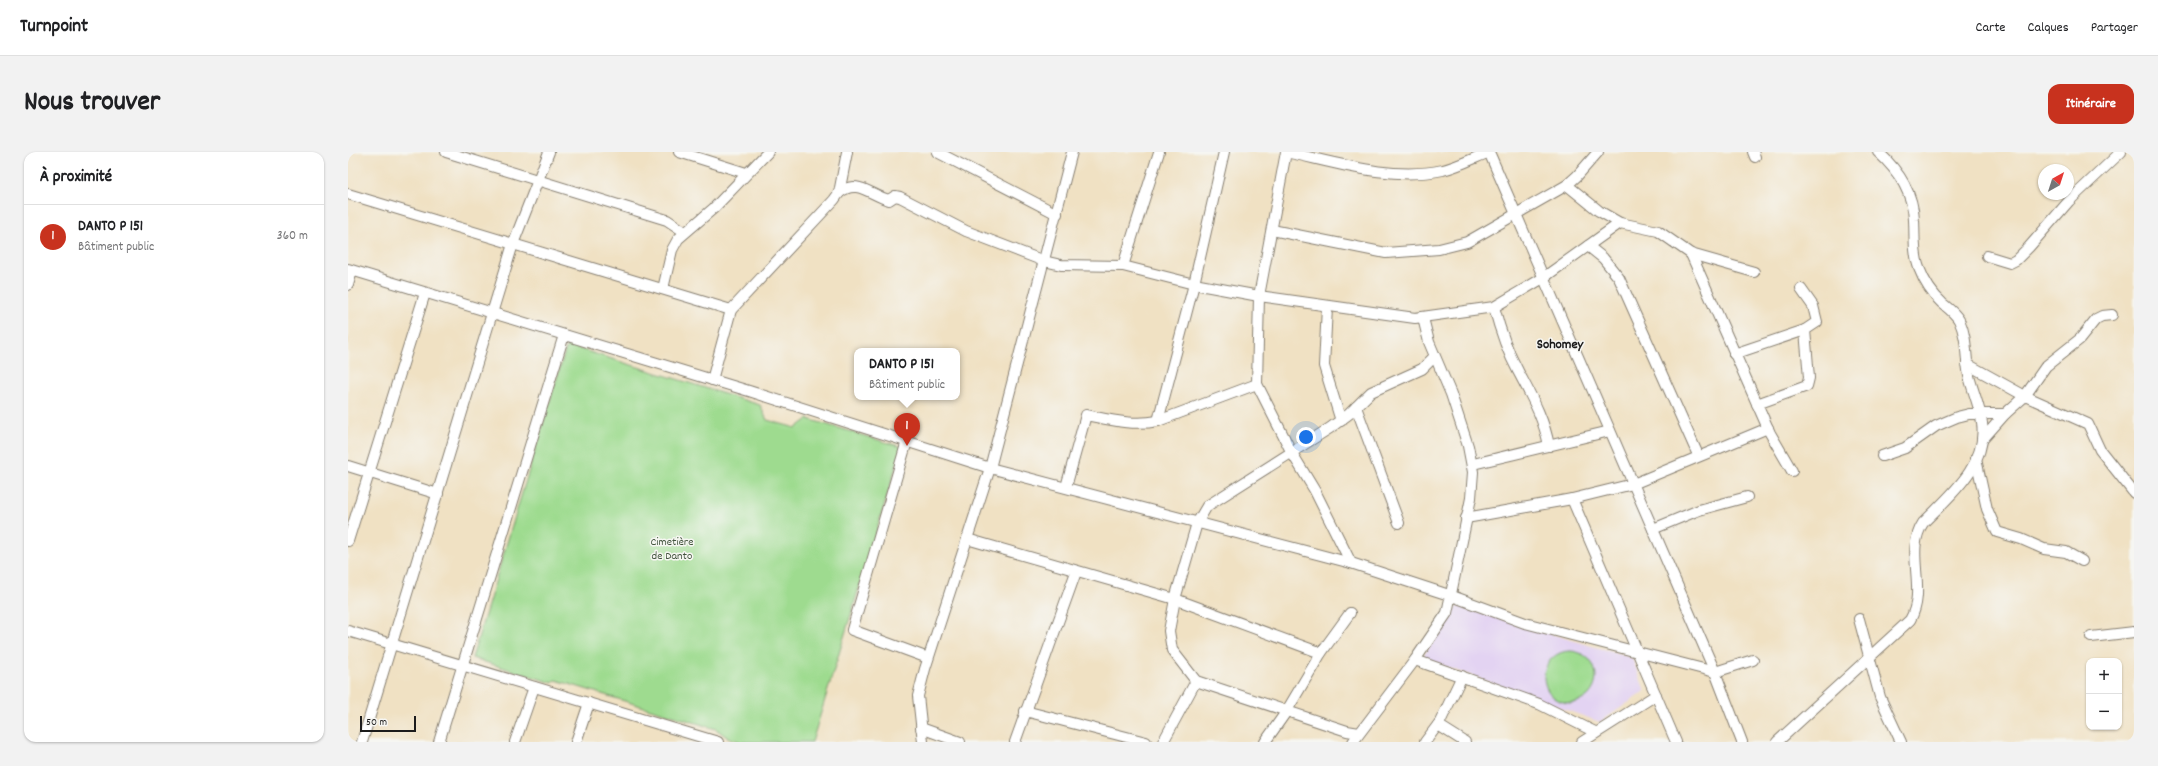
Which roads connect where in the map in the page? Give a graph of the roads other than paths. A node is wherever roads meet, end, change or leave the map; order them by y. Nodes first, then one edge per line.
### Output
1 (446, 152) edge
2 (549, 152) edge
3 (768, 152) edge
4 (847, 152) edge
5 (937, 152) edge
6 (1072, 152) edge
7 (1159, 152) edge
8 (1224, 152) edge
9 (1286, 152) edge
10 (1489, 152) edge
11 (1598, 152) edge
12 (1878, 152) edge
13 (2121, 152) edge
14 (683, 153) edge
15 (746, 173) junction
16 (537, 180) junction
17 (1567, 185) junction
18 (839, 193) junction
19 (348, 194) edge
20 (1057, 214) junction
21 (1516, 215) junction
22 (1620, 223) junction
23 (1272, 230) junction
24 (684, 232) junction
25 (514, 244) junction
26 (1588, 246) junction
27 (1691, 254) junction
28 (1987, 256) dead end
29 (1044, 261) junction
30 (1123, 266) junction
31 (350, 270) edge
32 (1754, 272) dead end
33 (1543, 278) junction
34 (1194, 284) junction
35 (348, 285) edge
36 (663, 288) junction
37 (1801, 289) dead end
38 (425, 293) junction
39 (1259, 296) junction
40 (1327, 307) junction
41 (1494, 307) junction
42 (732, 310) junction
43 (493, 314) junction
44 (2112, 315) dead end
45 (1423, 318) junction
46 (1805, 330) junction
47 (564, 335) junction
48 (1734, 354) junction
49 (1434, 357) junction
50 (1967, 364) junction
51 (1422, 369) junction
52 (1442, 373) junction
53 (712, 380) junction
54 (1257, 384) junction
55 (2025, 396) junction
56 (1757, 404) junction
57 (1356, 407) junction
58 (1980, 414) junction
59 (2005, 414) junction
60 (1341, 420) junction
61 (1158, 421) junction
62 (1768, 428) junction
63 (1610, 431) junction
64 (1982, 440) junction
65 (907, 441) junction
66 (1549, 446) junction
67 (1292, 453) junction
68 (1698, 455) junction
69 (1882, 456) dead end
70 (1976, 459) junction
71 (1473, 464) junction
72 (348, 466) edge
73 (990, 468) junction
74 (1792, 471) dead end
75 (369, 472) junction
76 (1633, 484) junction
77 (1066, 487) junction
78 (2134, 493) edge
79 (438, 494) junction
80 (1747, 497) dead end
81 (1572, 499) junction
82 (1466, 518) junction
83 (1197, 523) junction
84 (1399, 523) dead end
85 (1653, 529) junction
86 (967, 538) junction
87 (348, 541) edge
88 (2082, 561) dead end
89 (1351, 563) junction
90 (1076, 572) junction
91 (1452, 596) junction
92 (1175, 599) junction
93 (1350, 613) dead end
94 (1858, 619) dead end
95 (348, 631) edge
96 (2134, 632) edge
97 (2091, 637) dead end
98 (392, 644) junction
99 (1321, 653) junction
100 (1638, 654) junction
101 (1870, 656) junction
102 (928, 658) junction
103 (1415, 660) junction
104 (1753, 660) dead end
105 (463, 665) junction
106 (1715, 672) junction
107 (1462, 676) junction
108 (1196, 681) junction
109 (534, 687) junction
110 (1656, 695) junction
111 (589, 703) junction
112 (1025, 711) junction
113 (1286, 712) junction
114 (1438, 725) junction
115 (921, 728) junction
116 (1346, 731) junction
117 (1359, 732) junction
118 (1595, 732) junction
119 (362, 742) edge
120 (439, 742) edge
121 (515, 742) edge
122 (576, 742) edge
123 (718, 742) edge
124 (923, 742) edge
125 (960, 742) edge
126 (1015, 742) edge
127 (1146, 742) edge
128 (1163, 742) edge
129 (1265, 742) edge
130 (1352, 742) edge
131 (1425, 742) edge
132 (1465, 742) edge
133 (1582, 742) edge
134 (1676, 742) edge
135 (1742, 742) edge
136 (1777, 742) edge
137 (1902, 742) edge

1 - 16 street
2 - 16 street
3 - 15 street
4 - 18 street
5 - 20 street
6 - 20 street
7 - 30 street
8 - 34 street
9 - 10 street
9 - 23 street
10 - 21 street
11 - 17 street
12 - 50 street
13 - 28 street
14 - 15 street
15 - 24 street
16 - 24 street
16 - 25 street
17 - 21 street
17 - 22 street
18 - 29 street
18 - 42 street
19 - 25 street
20 - 29 street
21 - 23 street
21 - 33 street
22 - 26 street
22 - 27 street
23 - 39 street
24 - 36 street
25 - 36 street
25 - 43 street
26 - 33 street
26 - 68 street
27 - 32 street
27 - 48 street
29 - 30 street
29 - 73 street
30 - 34 street
31 - 35 street
31 - 38 street
33 - 41 street
33 - 63 street
34 - 39 street
34 - 61 street
36 - 42 street
37 - 46 street
38 - 43 street
38 - 75 street
39 - 40 street
39 - 54 street
40 - 45 street
40 - 60 street
41 - 45 street
41 - 66 street
42 - 53 street
43 - 47 street
43 - 79 street
44 - 55 street
45 - 49 street
46 - 48 street
46 - 56 street
47 - 53 street
47 - 105 street
48 - 56 street
49 - 51 street
49 - 52 street
50 - 55 street
50 - 58 street
51 - 52 street
51 - 57 street
52 - 71 street
53 - 65 street
54 - 61 street
54 - 67 street
55 - 59 street
55 - 78 street
56 - 62 street
57 - 60 street
57 - 84 street
58 - 59 street
58 - 64 street
58 - 69 street
59 - 64 street
60 - 67 street
61 - 77 street
62 - 68 street
62 - 74 street
63 - 66 street
63 - 76 street
64 - 70 street
65 - 73 street
65 - 102 street
66 - 71 street
67 - 83 street
67 - 89 street
68 - 76 street
70 - 88 street
70 - 101 street
71 - 82 street
72 - 75 street
73 - 77 street
73 - 86 street
75 - 79 street
75 - 87 street
76 - 81 street
76 - 85 street
77 - 83 street
79 - 98 street
80 - 85 street
81 - 82 street
81 - 100 street
82 - 91 street
83 - 89 street
83 - 92 street
85 - 106 street
86 - 90 street
86 - 102 street
89 - 91 street
90 - 92 street
90 - 112 street
91 - 100 street
91 - 103 street
92 - 99 street
92 - 108 street
93 - 99 street
94 - 101 street
95 - 98 street
96 - 97 street
98 - 105 street
98 - 119 street
99 - 113 street
100 - 106 street
100 - 110 street
101 - 136 street
101 - 137 street
102 - 115 street
103 - 107 street
103 - 117 street
104 - 106 street
105 - 109 street
105 - 120 street
106 - 135 street
107 - 114 street
107 - 118 street
108 - 113 street
108 - 128 street
109 - 111 street
109 - 121 street
110 - 118 street
110 - 134 street
111 - 122 street
111 - 123 street
112 - 126 street
112 - 127 street
113 - 116 street
113 - 129 street
114 - 131 street
114 - 132 street
115 - 124 street
115 - 125 street
116 - 117 street
116 - 130 street
117 - 130 street
118 - 133 street

